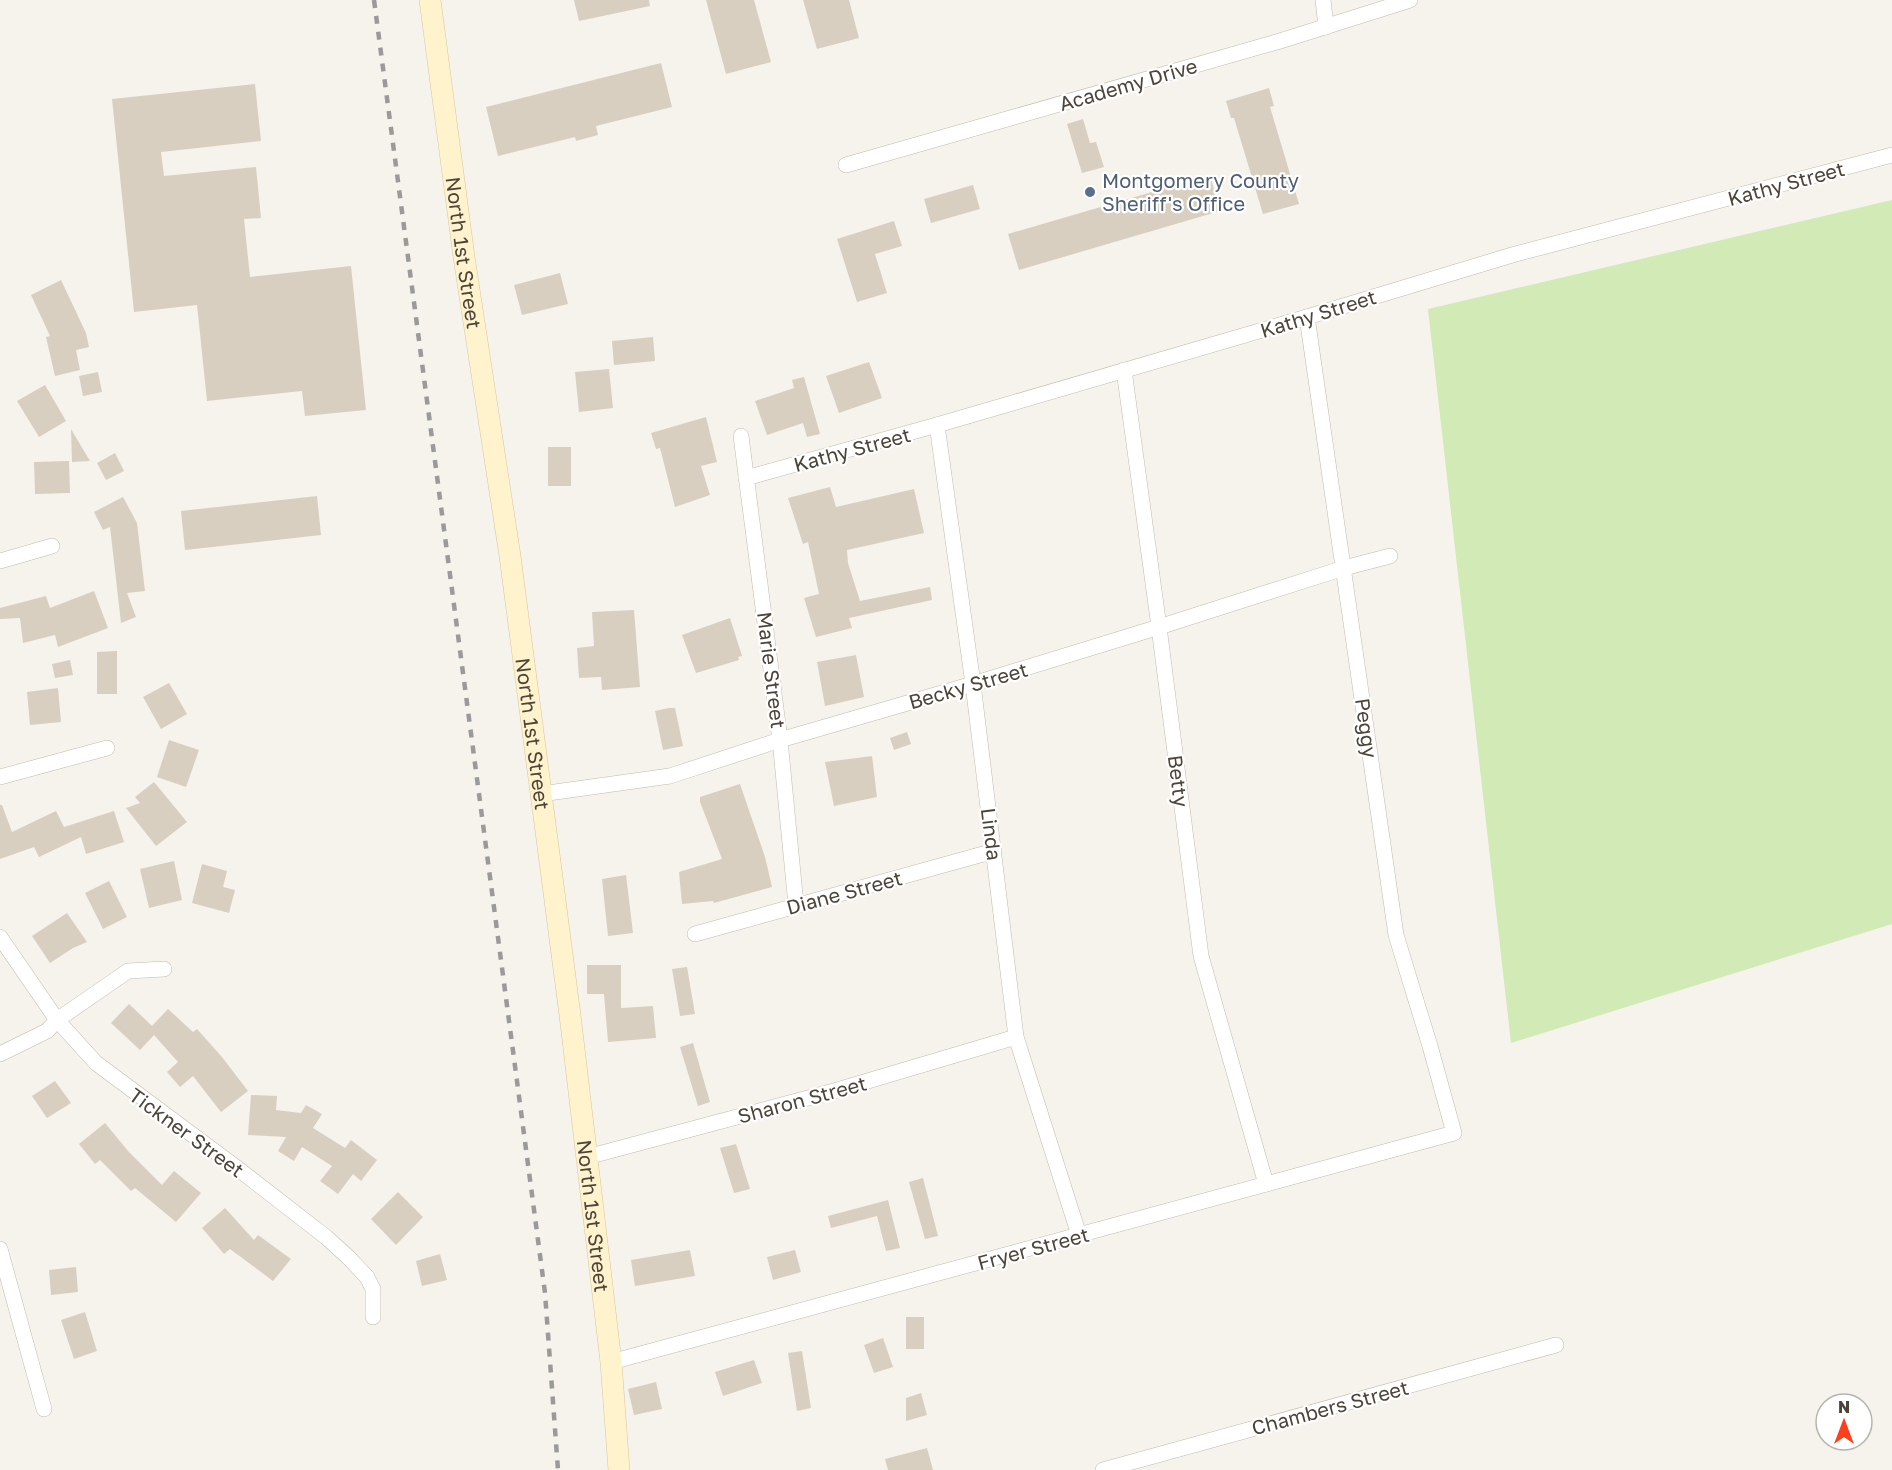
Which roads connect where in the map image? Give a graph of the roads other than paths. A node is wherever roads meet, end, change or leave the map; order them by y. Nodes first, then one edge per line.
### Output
1 (430, 0) edge
2 (1323, 0) edge
3 (1410, 0) edge
4 (1326, 27) junction
5 (1892, 155) edge
6 (846, 165) dead end
7 (1307, 317) junction
8 (1124, 370) junction
9 (938, 425) junction
10 (741, 436) dead end
11 (746, 478) junction
12 (52, 546) dead end
13 (1390, 556) dead end
14 (0, 561) edge
15 (1344, 568) junction
16 (1159, 627) junction
17 (973, 684) junction
18 (780, 740) junction
19 (107, 748) dead end
20 (0, 777) edge
21 (541, 794) junction
22 (994, 851) junction
23 (796, 905) junction
24 (695, 934) dead end
25 (0, 937) edge
26 (164, 969) dead end
27 (57, 1020) junction
28 (1017, 1037) junction
29 (0, 1054) edge
30 (1454, 1133) joint
31 (587, 1157) junction
32 (1266, 1184) junction
33 (1079, 1235) junction
34 (0, 1249) edge
35 (373, 1317) dead end
36 (1556, 1345) dead end
37 (611, 1362) junction
38 (44, 1410) dead end
39 (619, 1470) edge
40 (1103, 1470) edge

1 - 21 street, North 1st Street
2 - 4 street
3 - 4 street, Academy Drive
4 - 6 street, Academy Drive
5 - 7 street, Kathy Street
7 - 8 street, Kathy Street
7 - 15 street, Peggy
8 - 9 street, Kathy Street
8 - 16 street, Betty
9 - 11 street, Kathy Street
9 - 17 street, Linda
10 - 11 street, Marie Street
11 - 18 street, Marie Street
12 - 14 street
13 - 15 street, Becky Street
15 - 16 street, Becky Street
15 - 30 street, Peggy
16 - 17 street, Becky Street
16 - 32 street, Betty
17 - 18 street, Becky Street
17 - 22 street, Linda
18 - 21 street, Becky Street
18 - 23 street, Marie Street
19 - 20 street
21 - 31 street, North 1st Street
22 - 23 street, Diane Street
22 - 28 street, Linda
23 - 24 street, Diane Street
25 - 27 street, Tickner Street
26 - 27 street
27 - 29 street
27 - 35 street, Tickner Street
28 - 31 street, Sharon Street
28 - 33 street, Linda
30 - 32 street, Fryer Street
31 - 37 street, North 1st Street
32 - 33 street, Fryer Street
33 - 37 street, Fryer Street
34 - 38 street
36 - 40 street, Chambers Street
37 - 39 street, North 1st Street

